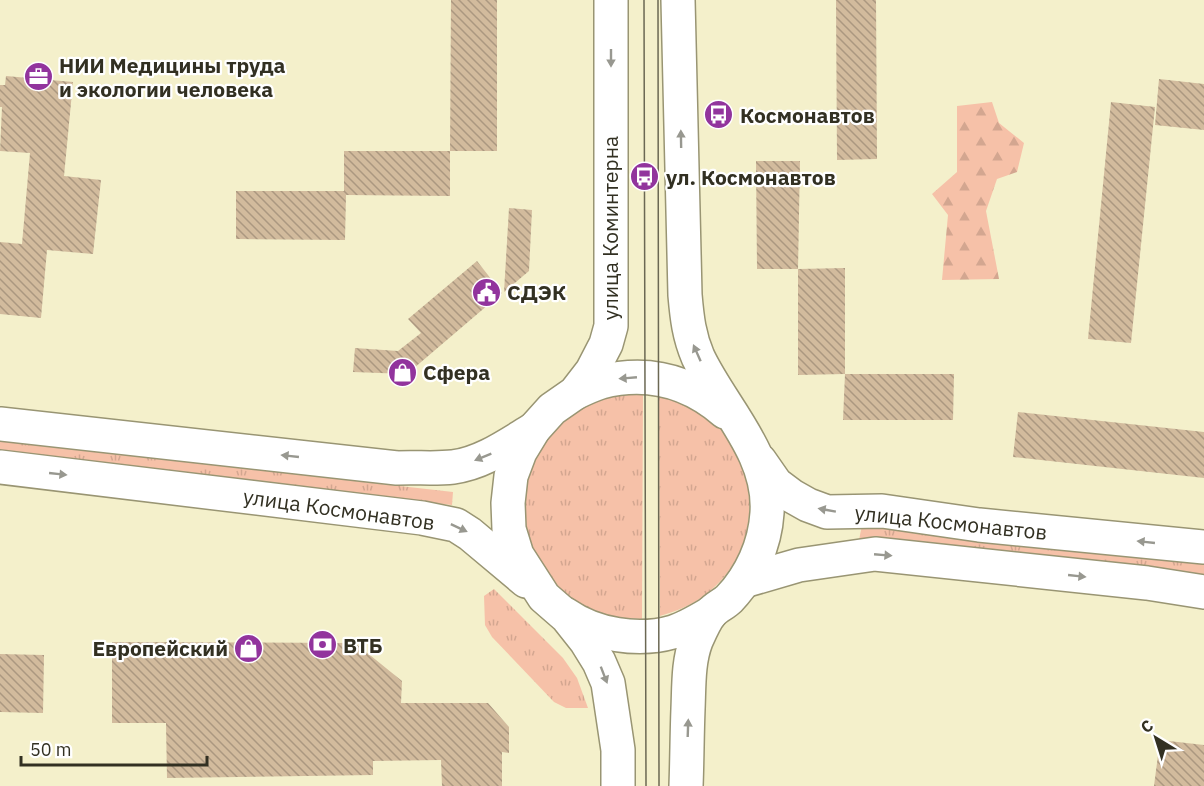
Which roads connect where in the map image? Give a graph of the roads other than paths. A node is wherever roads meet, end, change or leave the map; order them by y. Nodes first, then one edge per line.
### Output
1 (611, 0) edge
2 (678, 0) edge
3 (575, 393) junction
4 (0, 424) edge
5 (534, 429) junction
6 (748, 440) junction
7 (0, 467) edge
8 (1204, 548) edge
9 (744, 581) junction
10 (1204, 592) edge
11 (544, 597) junction
12 (711, 613) junction
13 (618, 786) edge
14 (686, 786) edge

1 -> 3 street, улица Коминтерна
6 -> 2 street
3 - 5 street, улица Коминтерна
6 -> 3 street, улица Космонавтов
5 -> 4 street, улица Космонавтов
5 - 11 street, улица Коминтерна
8 -> 6 street, улица Космонавтов
6 - 9 street
7 -> 11 street, улица Космонавтов
9 -> 10 street, улица Космонавтов
9 - 12 street
11 - 12 street, улица Космонавтов
11 -> 13 street, улица Коминтерна
14 -> 12 street

